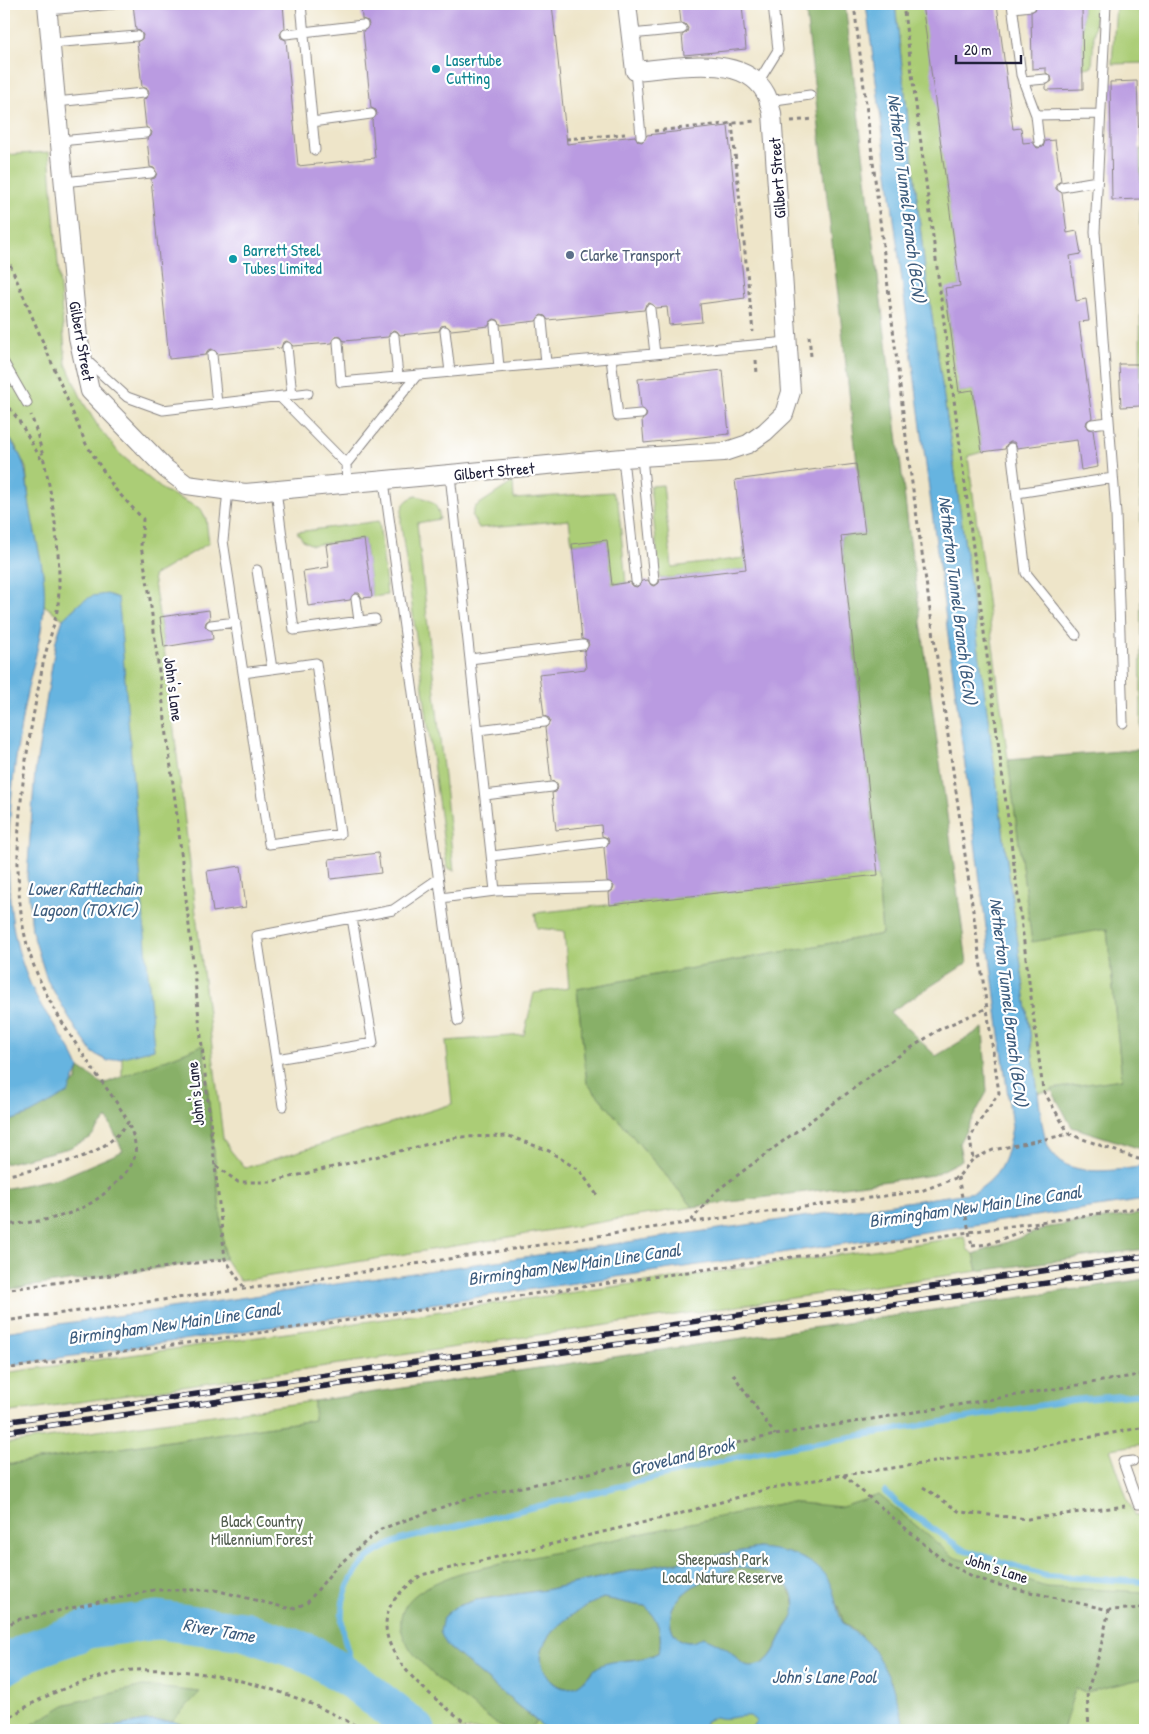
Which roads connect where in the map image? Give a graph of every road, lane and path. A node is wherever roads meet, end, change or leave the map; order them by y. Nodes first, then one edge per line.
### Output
1 (114, 4) edge
2 (301, 4) edge
3 (628, 4) edge
4 (773, 4) edge
5 (854, 4) edge
6 (902, 4) edge
7 (1106, 4) edge
8 (1012, 6) edge
9 (1031, 6) dead end
10 (47, 7) edge
11 (363, 25) dead end
12 (682, 29) dead end
13 (304, 32) junction
14 (286, 34) dead end
15 (631, 34) junction
16 (136, 36) dead end
17 (51, 43) junction
18 (635, 71) junction
19 (1046, 78) dead end
20 (1023, 81) junction
21 (757, 84) junction
22 (142, 93) dead end
23 (810, 95) dead end
24 (768, 101) junction
25 (56, 102) junction
26 (371, 114) dead end
27 (1099, 114) junction
28 (1036, 115) junction
29 (815, 119) dead end
30 (312, 122) junction
31 (773, 122) junction
32 (732, 124) junction
33 (146, 133) dead end
34 (641, 134) junction
35 (566, 140) dead end
36 (60, 141) junction
37 (1039, 142) dead end
38 (314, 150) dead end
39 (150, 173) dead end
40 (1097, 181) junction
41 (63, 182) junction
42 (1062, 186) dead end
43 (4, 250) edge
44 (650, 309) dead end
45 (542, 320) dead end
46 (495, 325) dead end
47 (446, 331) dead end
48 (394, 336) dead end
49 (338, 342) dead end
50 (788, 342) junction
51 (754, 345) junction
52 (287, 347) dead end
53 (212, 354) dead end
54 (655, 354) junction
55 (82, 357) junction
56 (611, 358) junction
57 (4, 363) edge
58 (546, 364) junction
59 (499, 367) junction
60 (450, 372) junction
61 (758, 374) dead end
62 (418, 375) junction
63 (398, 376) junction
64 (308, 393) dead end
65 (292, 395) junction
66 (280, 397) junction
67 (4, 402) edge
68 (27, 403) joint
69 (217, 404) junction
70 (641, 414) dead end
71 (1109, 422) junction
72 (1092, 424) dead end
73 (1011, 448) dead end
74 (642, 457) junction
75 (624, 458) junction
76 (43, 462) junction
77 (346, 464) junction
78 (450, 475) junction
79 (1113, 478) junction
80 (384, 481) junction
81 (346, 485) junction
82 (228, 490) junction
83 (276, 490) junction
84 (1016, 493) junction
85 (257, 570) dead end
86 (654, 580) dead end
87 (636, 581) dead end
88 (356, 599) dead end
89 (375, 619) dead end
90 (358, 621) junction
91 (236, 622) junction
92 (211, 625) dead end
93 (1076, 635) dead end
94 (583, 645) dead end
95 (470, 659) junction
96 (272, 669) junction
97 (243, 674) junction
98 (544, 722) dead end
99 (1123, 723) dead end
100 (478, 730) junction
101 (552, 787) dead end
102 (485, 795) junction
103 (603, 842) dead end
104 (492, 856) junction
105 (438, 879) junction
106 (608, 887) dead end
107 (495, 891) junction
108 (441, 898) junction
109 (352, 918) junction
110 (987, 1008) junction
111 (458, 1021) dead end
112 (276, 1059) junction
113 (283, 1106) dead end
114 (128, 1122) junction
115 (1069, 1134) junction
116 (1145, 1158) edge
117 (973, 1160) junction
118 (215, 1166) junction
119 (4, 1176) edge
120 (958, 1177) junction
121 (597, 1195) dead end
122 (1145, 1207) edge
123 (1046, 1221) junction
124 (690, 1222) junction
125 (4, 1225) edge
126 (225, 1259) junction
127 (245, 1289) junction
128 (4, 1290) edge
129 (4, 1321) edge
130 (4, 1369) edge
131 (733, 1374) dead end
132 (1145, 1374) edge
133 (1145, 1427) edge
134 (775, 1435) junction
135 (1133, 1461) dead end
136 (843, 1475) junction
137 (923, 1487) dead end
138 (1142, 1504) edge
139 (1145, 1608) edge
140 (1109, 1610) junction
141 (4, 1628) edge
142 (4, 1721) edge
143 (363, 1730) edge
144 (475, 1730) edge
145 (1088, 1730) edge

1 - 10 lane
2 - 13 lane
3 - 15 street
4 - 21 lane
5 - 110 path
6 - 115 path
7 - 27 lane
8 - 9 lane
8 - 20 lane
10 - 17 street, Gilbert Street
11 - 13 lane
12 - 15 lane
13 - 14 lane
13 - 30 lane
15 - 18 street
16 - 17 lane
17 - 25 street, Gilbert Street
18 - 21 street, Gilbert Street
18 - 34 lane
19 - 20 lane
20 - 28 lane
21 - 24 street, Gilbert Street
22 - 25 lane
23 - 24 lane
24 - 31 street, Gilbert Street
25 - 36 street, Gilbert Street
26 - 30 lane
27 - 28 lane
27 - 40 lane
28 - 37 lane
29 - 31 path
30 - 38 lane
31 - 32 path
31 - 50 street, Gilbert Street
32 - 34 path
32 - 51 path
33 - 36 lane
34 - 35 path
36 - 41 street, Gilbert Street
39 - 41 lane
40 - 42 lane
40 - 71 lane
41 - 55 street, Gilbert Street
43 - 118 path, John's Lane
44 - 54 lane
45 - 58 lane
46 - 59 lane
47 - 60 lane
48 - 63 lane
49 - 63 lane
50 - 51 lane
50 - 74 street, Gilbert Street
51 - 54 lane
51 - 61 path
52 - 65 lane
53 - 69 lane
54 - 56 lane
55 - 69 lane
55 - 82 street, Gilbert Street
56 - 58 lane
56 - 70 lane
57 - 68 lane
58 - 59 lane
59 - 60 lane
60 - 62 lane
62 - 63 lane
62 - 77 lane
64 - 65 lane
65 - 66 lane
66 - 69 lane
66 - 77 lane
67 - 76 path
68 - 76 path
71 - 72 lane
71 - 79 lane
73 - 84 lane
74 - 75 street, Gilbert Street
74 - 86 lane
75 - 78 street, Gilbert Street
75 - 87 lane
76 - 114 path
77 - 81 lane
78 - 80 street, Gilbert Street
78 - 95 lane
79 - 84 lane
79 - 99 lane
80 - 81 street, Gilbert Street
80 - 105 lane
81 - 83 street, Gilbert Street
82 - 83 street, Gilbert Street
82 - 91 lane
83 - 90 lane
84 - 93 lane
85 - 96 lane
88 - 90 lane
89 - 90 lane
91 - 92 lane
91 - 97 lane
94 - 95 lane
95 - 100 lane
96 - 97 lane
96 - 97 lane
98 - 100 lane
100 - 102 lane
101 - 102 lane
102 - 104 lane
103 - 104 lane
104 - 107 lane
105 - 108 lane
105 - 109 lane
106 - 107 lane
107 - 108 lane
108 - 111 lane
109 - 112 lane
109 - 112 lane
110 - 117 path
110 - 124 path
112 - 113 lane
114 - 119 path
114 - 125 path
115 - 116 path
115 - 117 path
117 - 120 path
118 - 121 path
118 - 126 path, John's Lane
120 - 123 path, bridge
120 - 124 path
122 - 123 path
123 - 130 path
124 - 127 path
126 - 127 path
126 - 128 path
127 - 129 path
131 - 134 path
132 - 134 path
133 - 136 path
134 - 141 path
135 - 138 lane
136 - 140 path, John's Lane
136 - 144 path
137 - 138 path
139 - 140 path, John's Lane
140 - 145 path
142 - 143 path

